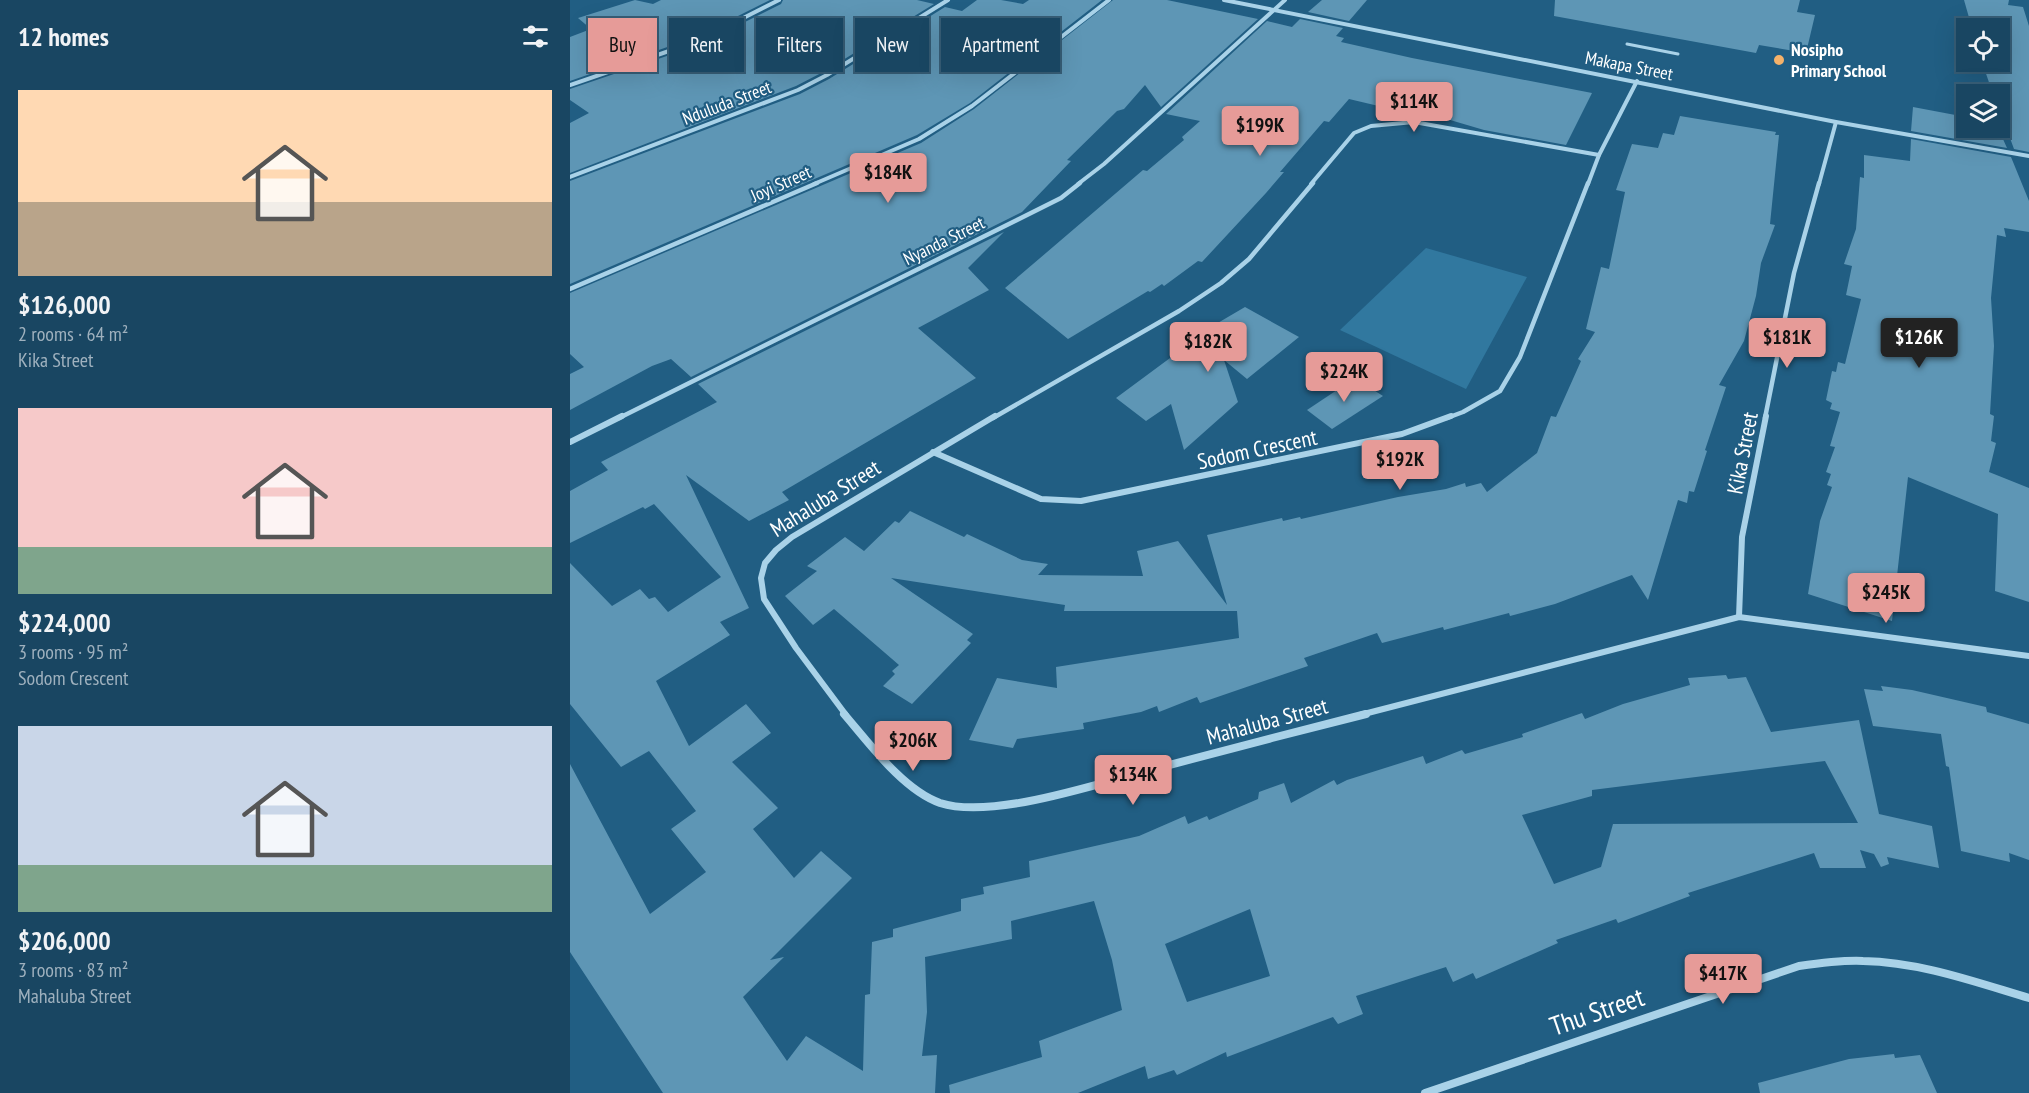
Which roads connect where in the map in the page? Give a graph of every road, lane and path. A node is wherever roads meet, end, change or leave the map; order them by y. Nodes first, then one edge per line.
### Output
1 (779, 0) edge
2 (948, 0) edge
3 (1109, 0) edge
4 (1224, 0) edge
5 (1285, 0) edge
6 (1275, 10) junction
7 (1628, 44) dead end
8 (1678, 54) dead end
9 (1637, 81) junction
10 (570, 86) edge
11 (1836, 122) junction
12 (1599, 155) junction
13 (2029, 156) edge
14 (570, 177) edge
15 (570, 289) edge
16 (570, 442) edge
17 (933, 452) junction
18 (1739, 617) junction
19 (2029, 656) edge
20 (2029, 998) edge
21 (1425, 1093) edge

1 - 10 street
2 - 14 street, Nduluda Street
3 - 15 street, Joyi Street
4 - 6 street, Makapa Street
5 - 6 street, Nyanda Street
6 - 9 street, Makapa Street
6 - 16 street, Nyanda Street
7 - 8 lane
9 - 11 street, Makapa Street
9 - 12 street, Sodom Crescent
11 - 13 street, Makapa Street
11 - 18 street, Kika Street
12 - 17 street, Mahaluba Street
12 - 17 street, Sodom Crescent
17 - 18 street, Mahaluba Street
18 - 19 street, Mahaluba Street
20 - 21 street, Thu Street

